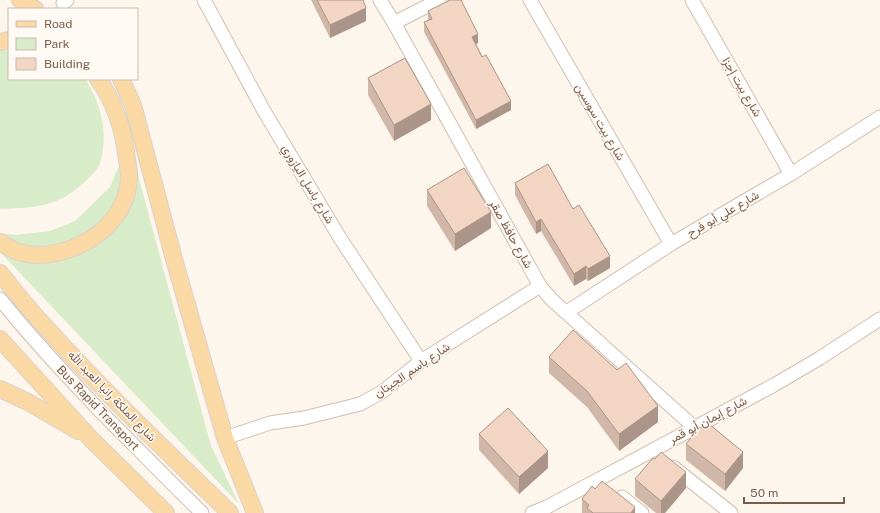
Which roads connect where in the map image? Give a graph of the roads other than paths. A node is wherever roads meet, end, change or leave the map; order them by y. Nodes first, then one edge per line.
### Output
1 (20, 0) edge
2 (204, 0) edge
3 (380, 0) edge
4 (439, 0) edge
5 (530, 0) edge
6 (692, 0) edge
7 (33, 8) edge
8 (394, 23) junction
9 (99, 80) edge
10 (122, 80) edge
11 (880, 117) edge
12 (791, 174) junction
13 (0, 242) edge
14 (671, 244) junction
15 (0, 273) edge
16 (540, 286) junction
17 (0, 299) edge
18 (0, 312) edge
19 (567, 312) junction
20 (880, 319) edge
21 (0, 339) edge
22 (421, 362) junction
23 (0, 390) edge
24 (694, 427) junction
25 (225, 438) junction
26 (92, 440) junction
27 (651, 450) junction
28 (598, 478) junction
29 (549, 510) edge
30 (166, 513) edge
31 (194, 513) edge
32 (202, 513) edge
33 (230, 513) edge
34 (255, 513) edge
35 (532, 513) edge
36 (642, 513) edge
37 (731, 513) edge

1 - 7 main road
2 - 22 street, شارع باسل اليازوري
3 - 8 street, شارع حافظ صقر
4 - 8 street
5 - 14 street, شارع بيت سوسين
6 - 12 street, شارع بيت إجزا
8 - 16 street, شارع حافظ صقر
9 - 13 main road
10 - 25 main road
11 - 12 street, شارع علي أبو فرح
12 - 14 street, شارع علي أبو فرح
14 - 19 street, شارع علي أبو فرح
15 - 33 main road, شارع الملكة رانيا العبد الله
16 - 19 street, شارع حافظ صقر
16 - 22 street, شارع باسم الجيتان
17 - 32 street, Bus Rapid Transport
18 - 31 street, Bus Rapid Transport
19 - 24 street, شارع حافظ صقر
20 - 24 street, شارع إيمان أبو قمر
21 - 26 main road
22 - 25 street, شارع باسم الجيتان
23 - 26 main road
24 - 27 street, شارع إيمان أبو قمر
25 - 34 main road
26 - 30 main road
27 - 28 street, شارع إيمان أبو قمر
27 - 37 street
28 - 29 street, شارع إيمان أبو قمر
28 - 36 street
29 - 35 street, شارع إيمان أبو قمر

